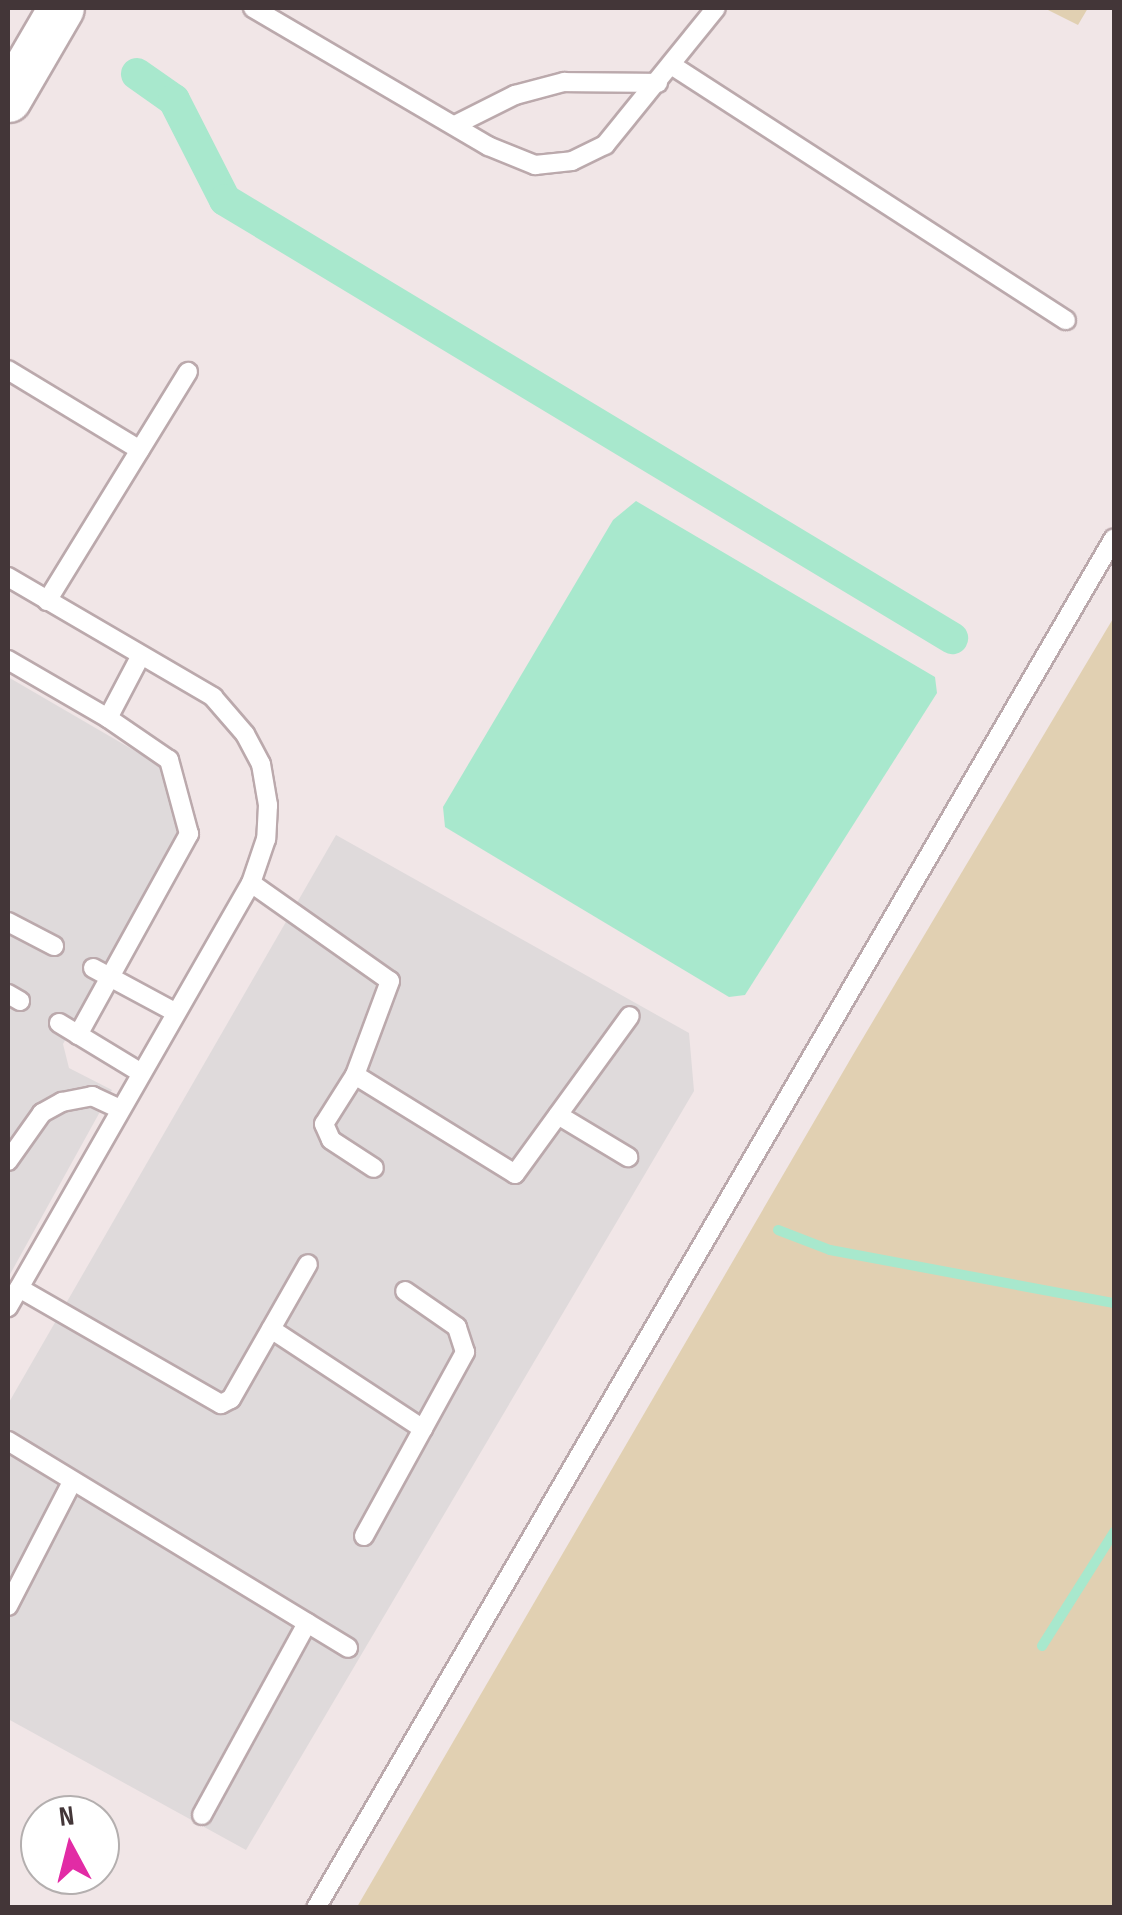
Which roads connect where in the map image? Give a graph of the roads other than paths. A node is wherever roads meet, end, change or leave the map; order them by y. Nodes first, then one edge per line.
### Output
1 (61, 8) edge
2 (253, 8) edge
3 (716, 8) edge
4 (673, 66) junction
5 (658, 83) junction
6 (8, 99) edge
7 (457, 124) junction
8 (1066, 320) dead end
9 (8, 370) edge
10 (188, 372) dead end
11 (140, 450) junction
12 (1114, 538) edge
13 (8, 577) edge
14 (47, 601) junction
15 (140, 657) junction
16 (8, 660) edge
17 (108, 718) junction
18 (250, 883) junction
19 (8, 922) edge
20 (54, 946) dead end
21 (100, 973) junction
22 (173, 1012) junction
23 (630, 1016) dead end
24 (59, 1023) dead end
25 (78, 1035) junction
26 (138, 1071) junction
27 (355, 1075) junction
28 (118, 1108) junction
29 (558, 1115) junction
30 (628, 1157) dead end
31 (8, 1160) edge
32 (374, 1168) dead end
33 (308, 1264) dead end
34 (19, 1288) junction
35 (405, 1292) dead end
36 (8, 1307) edge
37 (271, 1329) junction
38 (422, 1429) junction
39 (8, 1440) edge
40 (72, 1482) junction
41 (364, 1536) dead end
42 (8, 1606) edge
43 (307, 1624) junction
44 (348, 1648) dead end
45 (202, 1815) dead end
46 (316, 1908) edge

1 - 6 street
2 - 7 lane
3 - 4 lane
4 - 5 lane
4 - 8 lane
5 - 7 lane
5 - 7 lane
9 - 11 lane
10 - 11 lane
11 - 14 lane
12 - 46 lane
13 - 14 lane
14 - 15 lane
15 - 17 lane
15 - 18 lane
16 - 17 lane
17 - 21 lane
18 - 22 lane
18 - 27 lane
19 - 20 lane
21 - 22 lane
21 - 25 lane
22 - 26 lane
23 - 29 lane
24 - 25 lane
25 - 26 lane
26 - 28 lane
27 - 29 lane
27 - 32 lane
28 - 31 lane
28 - 34 lane
29 - 30 lane
33 - 37 lane
34 - 36 lane
34 - 37 lane
35 - 38 lane
37 - 38 lane
38 - 41 lane
39 - 40 lane
40 - 42 lane
40 - 43 lane
43 - 44 lane
43 - 45 lane

